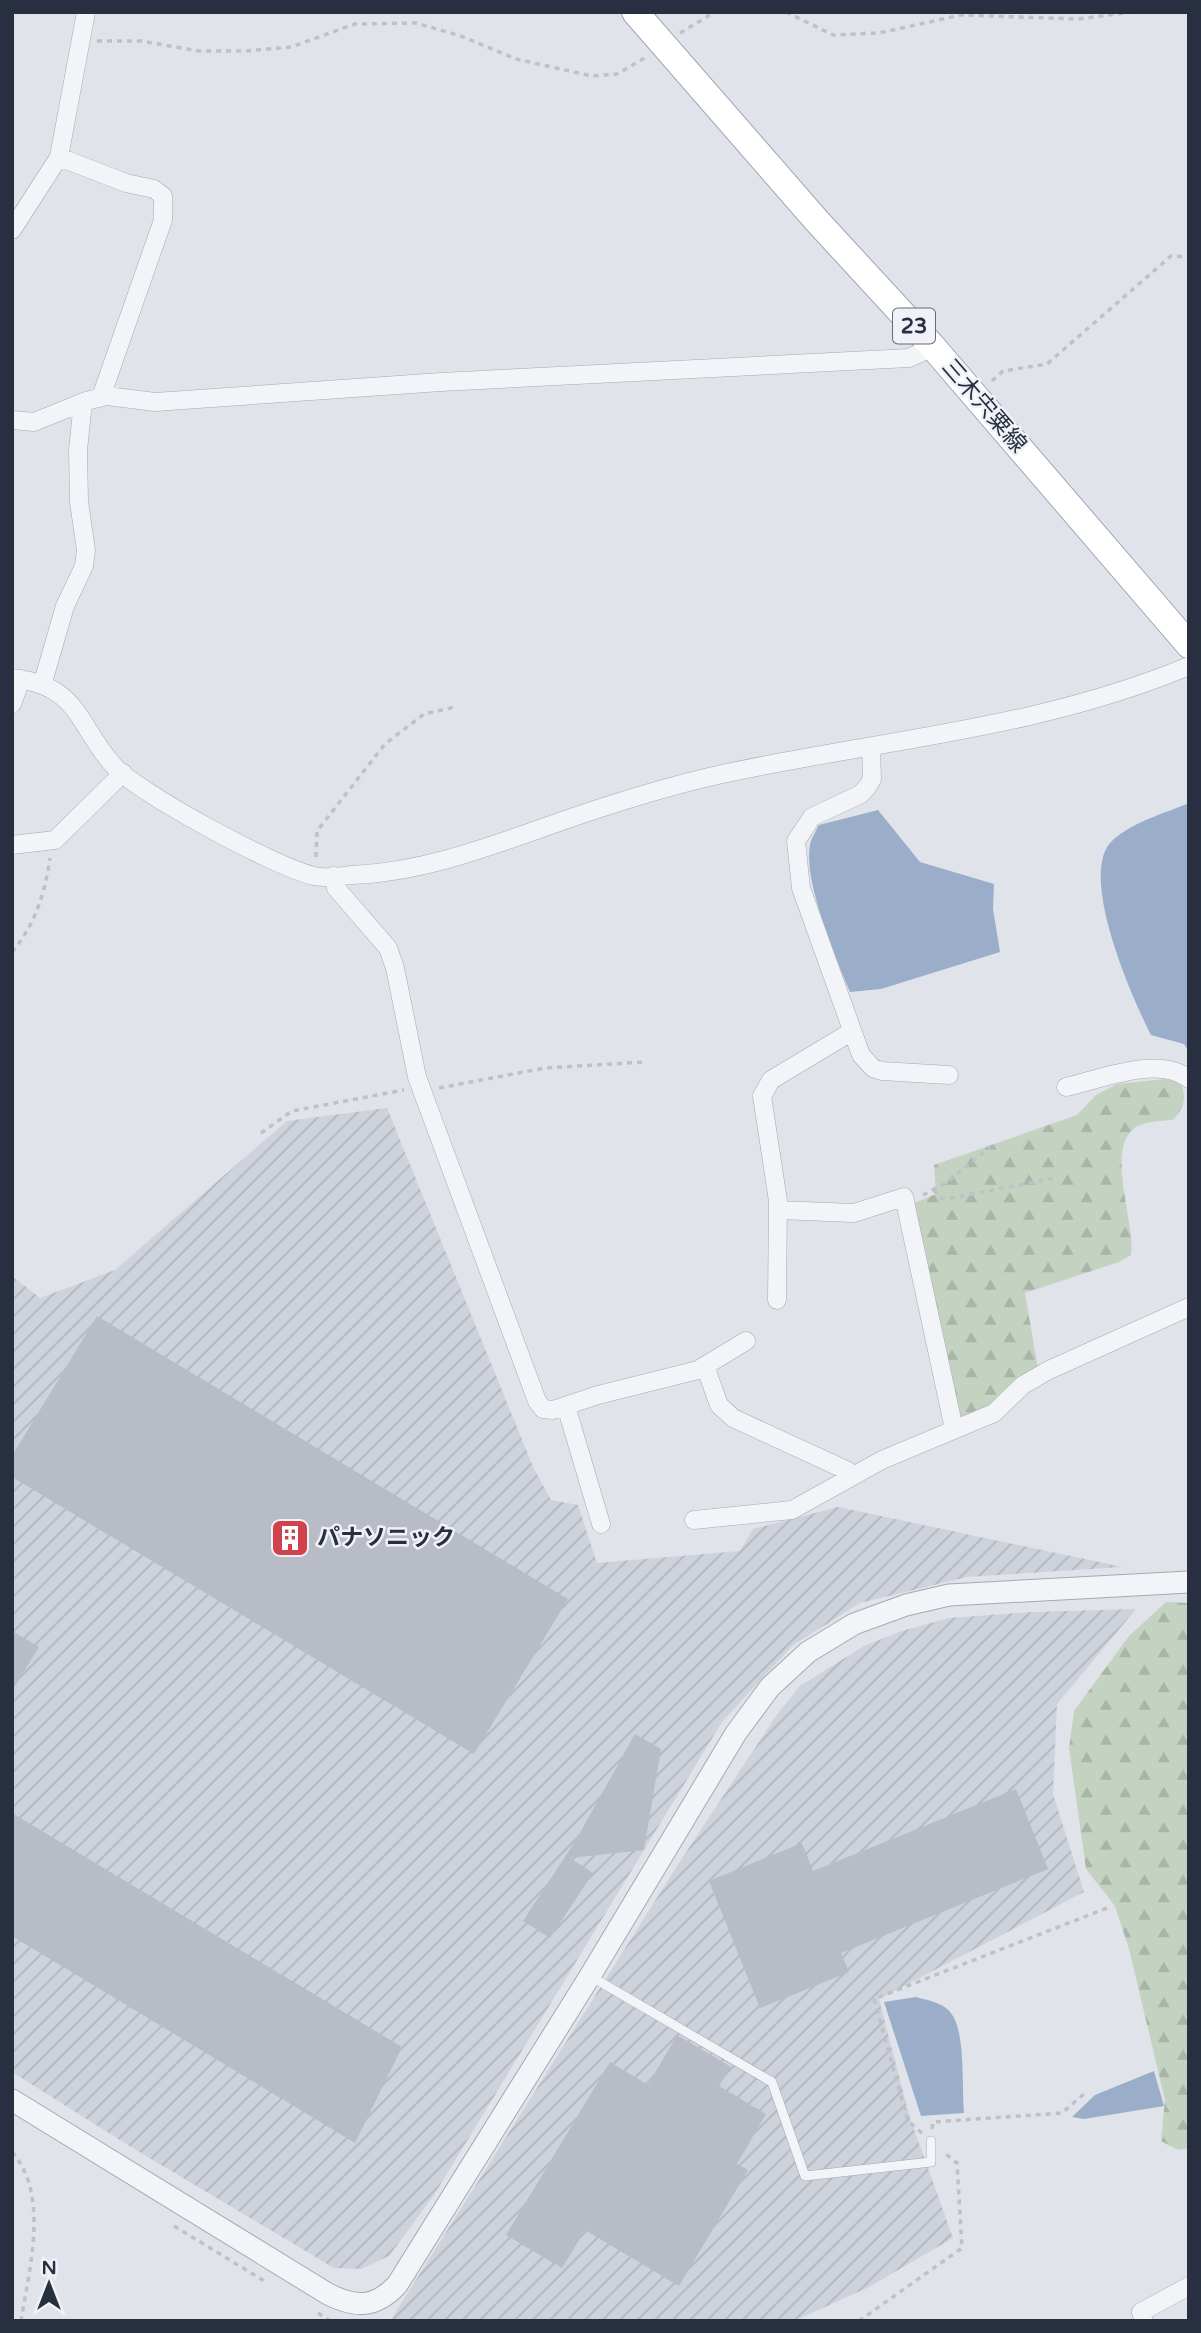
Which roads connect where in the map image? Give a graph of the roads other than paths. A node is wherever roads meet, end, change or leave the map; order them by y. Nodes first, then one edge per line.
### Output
1 (86, 12) edge
2 (635, 12) edge
3 (59, 157) junction
4 (12, 230) edge
5 (933, 347) junction
6 (102, 397) junction
7 (83, 402) junction
8 (12, 420) edge
9 (1189, 645) edge
10 (1189, 666) edge
11 (16, 678) edge
12 (43, 682) junction
13 (12, 704) edge
14 (871, 748) junction
15 (123, 773) junction
16 (12, 845) edge
17 (324, 876) junction
18 (851, 1032) junction
19 (949, 1075) dead end
20 (1189, 1079) edge
21 (1066, 1087) dead end
22 (778, 1210) junction
23 (777, 1300) dead end
24 (1189, 1307) edge
25 (746, 1340) dead end
26 (705, 1366) junction
27 (566, 1406) junction
28 (954, 1429) junction
29 (851, 1477) junction
30 (694, 1520) dead end
31 (601, 1524) dead end
32 (1189, 1582) edge
33 (590, 1976) junction
34 (12, 2100) edge
35 (931, 2141) road end
36 (1189, 2286) edge
37 (1144, 2321) edge

1 - 3 street
2 - 5 main road, 三木宍粟線 / 23
3 - 4 street
3 - 6 street
5 - 6 street
5 - 9 main road, 三木宍粟線 / 23
6 - 7 street
7 - 8 street
7 - 12 street
10 - 14 street
11 - 12 street
11 - 13 street
12 - 15 street
14 - 17 street
14 - 18 street
15 - 16 street
15 - 17 street
17 - 27 street
18 - 19 street
18 - 22 street
20 - 21 street
22 - 23 street
22 - 28 street
24 - 28 street
25 - 26 street
26 - 27 street
26 - 29 street
27 - 31 street
28 - 29 street
29 - 30 street
32 - 33 street
33 - 34 street
33 - 35 lane
36 - 37 street

